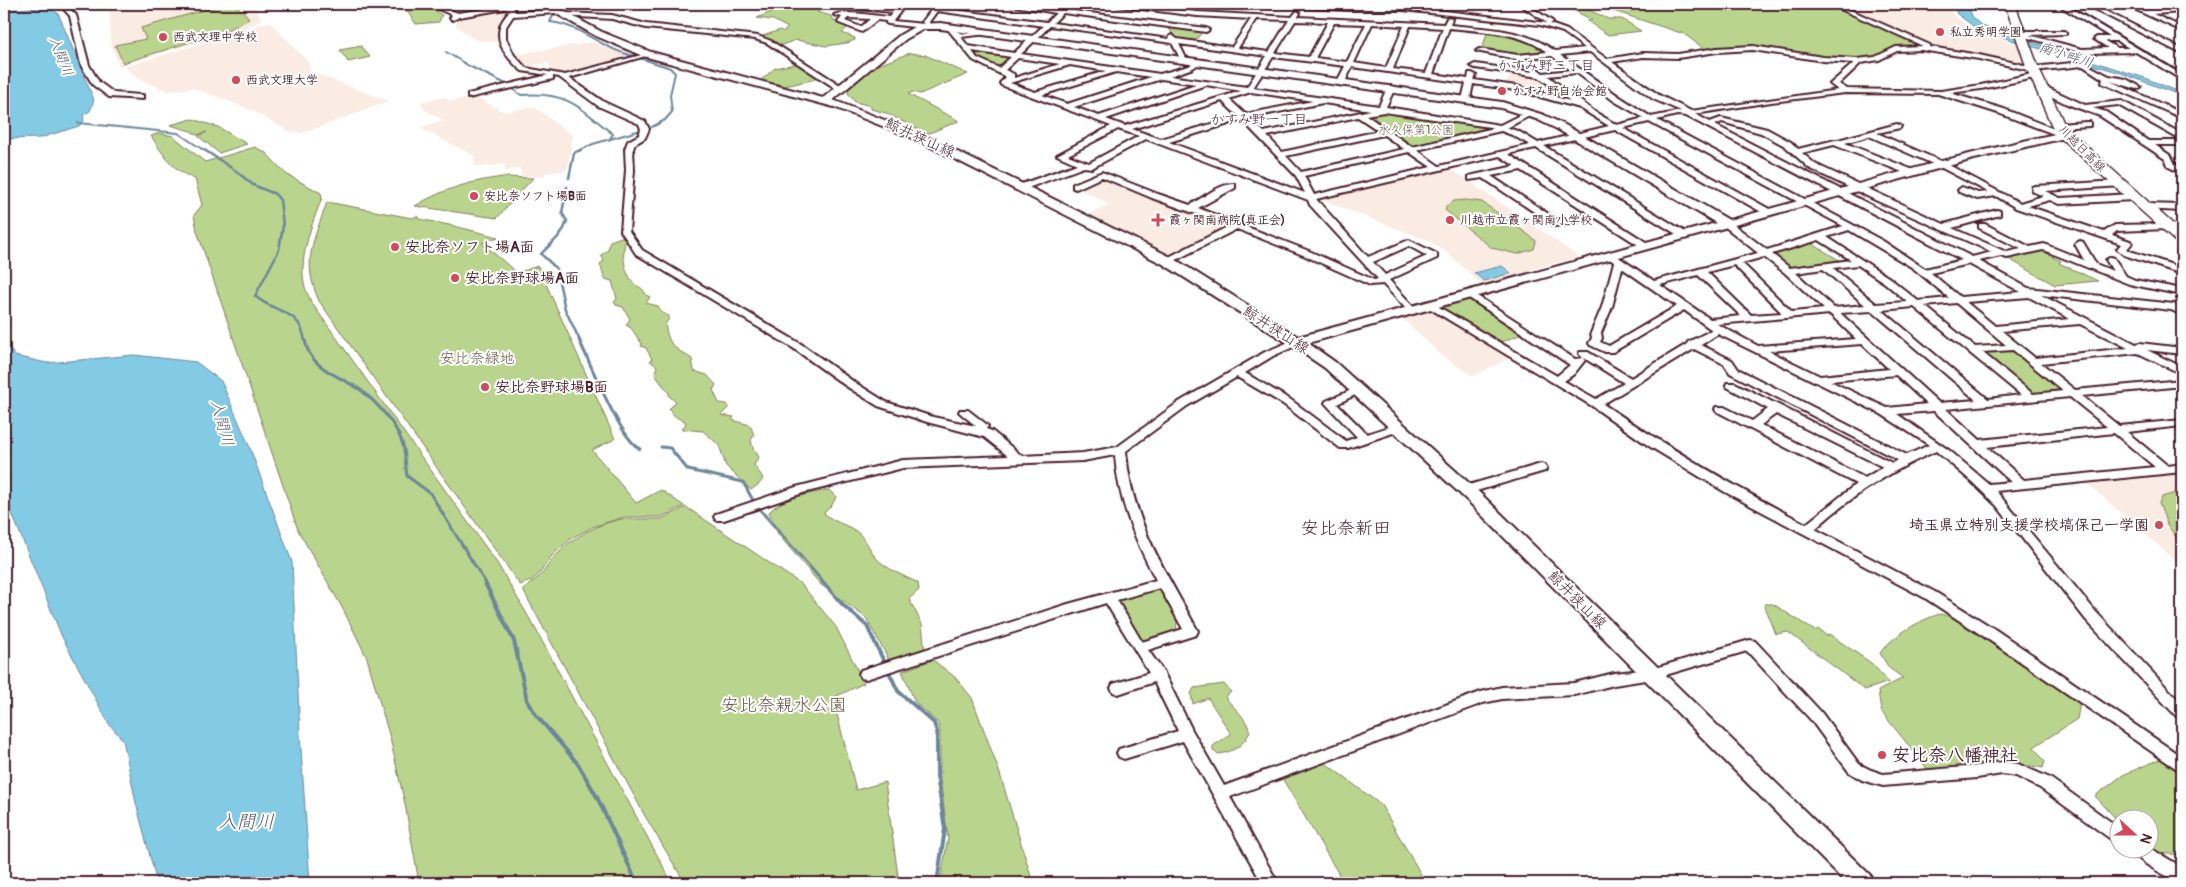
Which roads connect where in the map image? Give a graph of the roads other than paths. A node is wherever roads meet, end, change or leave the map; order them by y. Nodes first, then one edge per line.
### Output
1 (62, 4) edge
2 (430, 4) edge
3 (544, 4) edge
4 (903, 4) edge
5 (1005, 4) edge
6 (1069, 4) edge
7 (1118, 4) edge
8 (1271, 4) edge
9 (1522, 4) edge
10 (1832, 4) edge
11 (2010, 4) edge
12 (2060, 4) edge
13 (2087, 4) edge
14 (2126, 4) edge
15 (506, 5) edge
16 (846, 5) edge
17 (1302, 5) junction
18 (1316, 5) edge
19 (937, 6) edge
20 (1153, 6) edge
21 (1401, 6) edge
22 (562, 10) edge
23 (898, 10) junction
24 (2182, 10) edge
25 (1061, 11) junction
26 (2145, 12) junction
27 (1451, 13) junction
28 (511, 14) junction
29 (1218, 15) junction
30 (847, 16) junction
31 (1255, 17) junction
32 (875, 18) junction
33 (1294, 18) junction
34 (890, 19) junction
35 (1332, 21) junction
36 (1370, 22) junction
37 (2182, 23) edge
38 (1048, 24) junction
39 (1408, 24) junction
40 (2172, 24) junction
41 (1164, 25) junction
42 (1550, 25) junction
43 (925, 26) junction
44 (1446, 26) junction
45 (2182, 29) edge
46 (1206, 30) junction
47 (953, 33) junction
48 (2043, 33) junction
49 (2064, 33) dead end
50 (2022, 38) junction
51 (1033, 39) junction
52 (2117, 39) junction
53 (1173, 41) junction
54 (1482, 41) junction
55 (1196, 44) junction
56 (2066, 46) junction
57 (965, 48) junction
58 (1234, 49) junction
59 (1590, 50) junction
60 (1934, 50) junction
61 (2116, 50) junction
62 (2136, 50) junction
63 (2182, 52) edge
64 (2083, 53) junction
65 (645, 54) junction
66 (1271, 54) junction
67 (1554, 54) junction
68 (1017, 55) junction
69 (1518, 57) junction
70 (1818, 58) junction
71 (1311, 59) junction
72 (1184, 60) junction
73 (1605, 61) junction
74 (1857, 61) junction
75 (1198, 62) junction
76 (1071, 63) junction
77 (1350, 64) junction
78 (2086, 64) junction
79 (1475, 66) junction
80 (1117, 70) junction
81 (1389, 70) junction
82 (1000, 71) junction
83 (1262, 71) junction
84 (1578, 71) junction
85 (2034, 72) junction
86 (1847, 74) junction
87 (1429, 75) junction
88 (1541, 75) junction
89 (562, 76) junction
90 (1162, 76) junction
91 (2107, 78) junction
92 (2182, 78) edge
93 (1470, 81) junction
94 (1341, 82) junction
95 (1004, 83) junction
96 (1208, 83) junction
97 (2137, 87) dead end
98 (841, 88) junction
99 (1391, 88) junction
100 (2041, 88) junction
101 (1250, 89) junction
102 (1845, 91) junction
103 (1938, 92) junction
104 (1037, 94) junction
105 (471, 96) dead end
106 (140, 97) dead end
107 (1224, 99) junction
108 (1323, 99) junction
109 (1466, 99) junction
110 (826, 101) junction
111 (1069, 106) junction
112 (1580, 106) junction
113 (2084, 106) junction
114 (1382, 108) junction
115 (1679, 111) junction
116 (1528, 113) junction
117 (1359, 114) junction
118 (1689, 114) junction
119 (2182, 116) edge
120 (1243, 117) junction
121 (1101, 118) junction
122 (1650, 120) junction
123 (2087, 124) dead end
124 (1709, 125) junction
125 (1897, 126) dead end
126 (1123, 127) junction
127 (1501, 128) junction
128 (1616, 128) junction
129 (2061, 130) junction
130 (1385, 132) junction
131 (1870, 132) junction
132 (1262, 135) junction
133 (1146, 136) junction
134 (1577, 136) junction
135 (2182, 136) edge
136 (1161, 142) junction
137 (1838, 143) junction
138 (2146, 143) junction
139 (2182, 143) edge
140 (1538, 146) junction
141 (1410, 150) junction
142 (1795, 152) junction
143 (1280, 154) junction
144 (1502, 154) junction
145 (1082, 165) junction
146 (1941, 165) junction
147 (1521, 167) junction
148 (1439, 169) junction
149 (2182, 172) edge
150 (1913, 173) junction
151 (1299, 175) junction
152 (1484, 175) junction
153 (1472, 178) dead end
154 (2118, 184) junction
155 (1076, 186) dead end
156 (1232, 186) dead end
157 (1022, 187) junction
158 (1857, 188) junction
159 (1962, 190) dead end
160 (1840, 193) junction
161 (1998, 193) junction
162 (2051, 197) junction
163 (2133, 197) junction
164 (1310, 198) junction
165 (1804, 203) junction
166 (2019, 206) junction
167 (2145, 207) junction
168 (1191, 208) junction
169 (2182, 208) edge
170 (1768, 212) junction
171 (1997, 213) dead end
172 (1596, 215) junction
173 (1726, 224) junction
174 (1236, 226) junction
175 (1982, 226) dead end
176 (2167, 226) junction
177 (1850, 227) junction
178 (1944, 228) junction
179 (1684, 236) junction
180 (1820, 236) junction
181 (2105, 236) junction
182 (2182, 240) edge
183 (2080, 244) dead end
184 (1646, 246) junction
185 (2029, 250) junction
186 (1767, 253) junction
187 (2001, 253) junction
188 (1615, 258) junction
189 (2111, 260) dead end
190 (1168, 261) junction
191 (1367, 261) junction
192 (1971, 261) junction
193 (1736, 262) junction
194 (1862, 262) junction
195 (1826, 267) junction
196 (2092, 267) junction
197 (1788, 271) junction
198 (2182, 271) edge
199 (1701, 272) junction
200 (1924, 272) junction
201 (2122, 278) junction
202 (1384, 280) junction
203 (1654, 284) junction
204 (2160, 288) junction
205 (2025, 292) junction
206 (2182, 292) edge
207 (1468, 294) junction
208 (1958, 300) junction
209 (1917, 304) junction
210 (1429, 305) junction
211 (1684, 306) junction
212 (1874, 307) junction
213 (1412, 310) junction
214 (2178, 310) edge
215 (1832, 312) junction
216 (1790, 315) junction
217 (1748, 318) junction
218 (2081, 321) junction
219 (1709, 322) junction
220 (1992, 328) junction
221 (1718, 330) junction
222 (1864, 341) junction
223 (1296, 342) junction
224 (1594, 344) junction
225 (1692, 344) junction
226 (2014, 347) junction
227 (2136, 348) junction
228 (1756, 349) junction
229 (1972, 350) junction
230 (2182, 352) edge
231 (1584, 354) junction
232 (2031, 361) junction
233 (1576, 364) junction
234 (2182, 371) edge
235 (1896, 372) junction
236 (1238, 373) junction
237 (1818, 379) junction
238 (1557, 381) junction
239 (1632, 383) junction
240 (2182, 383) edge
241 (1731, 385) dead end
242 (1358, 391) junction
243 (2072, 394) junction
244 (2030, 398) junction
245 (1985, 402) junction
246 (1596, 404) junction
247 (1936, 407) junction
248 (1720, 408) dead end
249 (1775, 409) junction
250 (964, 412) dead end
251 (1885, 412) junction
252 (2182, 423) edge
253 (1753, 426) junction
254 (1398, 428) junction
255 (980, 430) junction
256 (2116, 430) junction
257 (1365, 439) junction
258 (1977, 444) junction
259 (1936, 447) junction
260 (1120, 450) junction
261 (1019, 459) junction
262 (1906, 459) junction
263 (1892, 467) junction
264 (1541, 468) dead end
265 (2182, 468) edge
266 (2166, 470) junction
267 (1864, 483) junction
268 (2022, 485) junction
269 (1988, 488) junction
270 (1466, 490) junction
271 (720, 517) dead end
272 (1807, 530) junction
273 (1164, 582) junction
274 (1110, 598) junction
275 (1140, 648) junction
276 (872, 672) dead end
277 (1652, 674) junction
278 (1158, 675) junction
279 (1118, 688) dead end
280 (2182, 713) edge
281 (1187, 734) junction
282 (1124, 753) dead end
283 (2182, 765) edge
284 (1221, 794) junction
285 (2108, 827) edge
286 (2154, 860) edge
287 (2182, 875) edge
288 (1270, 883) edge
289 (1862, 883) edge

1 - 106 street
2 - 15 street
3 - 22 street, 鯨井狭山線
4 - 23 street
5 - 25 street
6 - 25 street
7 - 20 street
8 - 17 street
9 - 42 street
10 - 60 street
11 - 50 main road, 川越日高線
12 - 52 street
13 - 63 street
14 - 26 street
15 - 28 street
16 - 23 street
16 - 30 street
17 - 18 street
17 - 33 street
18 - 21 street
19 - 38 street
19 - 43 street
20 - 29 street
20 - 41 street
21 - 27 street
22 - 28 street
22 - 65 street, 鯨井狭山線
22 - 98 street
23 - 34 street
24 - 26 street
25 - 38 street
25 - 41 street
26 - 40 street
27 - 42 street
27 - 44 street
28 - 89 street
29 - 31 street
29 - 46 street
30 - 32 street
30 - 32 street
31 - 33 street
31 - 58 street
32 - 34 street
33 - 35 street
33 - 66 street
34 - 43 street
35 - 36 street
35 - 71 street
36 - 39 street
36 - 77 street
37 - 40 street
38 - 51 street
38 - 53 street
39 - 44 street
39 - 81 street
40 - 45 street
41 - 46 street
41 - 53 street
42 - 59 street
43 - 47 street
43 - 98 street
44 - 54 street
44 - 87 street
46 - 55 street
47 - 51 street
47 - 57 street
48 - 49 street
48 - 50 street
48 - 56 street
50 - 56 street
50 - 85 main road, 川越日高線
51 - 68 street
51 - 72 street
52 - 61 street
52 - 62 street
53 - 55 street
53 - 72 street
54 - 67 street
54 - 69 street
54 - 79 street
55 - 58 street
56 - 64 street
57 - 68 street
57 - 82 street
58 - 66 street
59 - 67 street
59 - 73 street
60 - 74 street
60 - 85 street
61 - 62 street
61 - 64 street
62 - 92 street
64 - 78 street
65 - 89 street
65 - 110 street, 鯨井狭山線
66 - 71 street
66 - 83 street
67 - 69 street
67 - 84 street
68 - 76 street
68 - 82 street
69 - 88 street
70 - 73 street
70 - 74 street
70 - 86 street
71 - 77 street
72 - 75 street
73 - 115 street
74 - 86 street
75 - 83 street
75 - 90 street
76 - 80 street
76 - 95 street
77 - 81 street
77 - 94 street
78 - 85 street
78 - 91 street
79 - 88 street
79 - 93 street
80 - 90 street
80 - 104 street
81 - 87 street
82 - 95 street
83 - 94 street
83 - 101 street
84 - 88 street
84 - 122 street
85 - 100 main road, 川越日高線
85 - 103 street
86 - 102 street
87 - 93 street
88 - 112 street
89 - 105 street
89 - 255 street
90 - 96 street
90 - 111 street
91 - 97 street
91 - 119 street
93 - 109 street
93 - 112 street
94 - 99 street
95 - 104 street
96 - 101 street
96 - 121 street
98 - 110 street
99 - 109 street
99 - 114 street
100 - 113 street
100 - 129 main road, 川越日高線
101 - 107 street
101 - 108 street
102 - 103 street
102 - 118 street
103 - 129 street
104 - 111 street
107 - 120 street
107 - 126 street
108 - 114 street
108 - 120 street
109 - 116 street
110 - 157 street, 鯨井狭山線
111 - 121 street
112 - 128 street
113 - 135 street
113 - 138 street
114 - 117 street
114 - 127 street
115 - 118 street
115 - 122 street
116 - 127 street
116 - 134 street
117 - 130 street
117 - 132 street
118 - 124 street
120 - 132 street
120 - 136 street
121 - 126 street
122 - 128 street
122 - 165 street
123 - 129 street
124 - 142 street
124 - 160 street
125 - 131 street
126 - 133 street
126 - 145 street
127 - 140 street
127 - 141 street
128 - 134 street
128 - 170 street
129 - 146 street
129 - 154 main road, 川越日高線
130 - 141 street
130 - 143 street
131 - 137 street
131 - 146 street
132 - 143 street
133 - 136 street
133 - 145 street
134 - 140 street
134 - 173 street
136 - 164 street
137 - 142 street
137 - 150 street
138 - 139 street
138 - 149 street
140 - 144 street
140 - 179 street
141 - 148 street
141 - 151 street
142 - 158 street
143 - 151 street
144 - 147 street
144 - 148 street
145 - 157 street
146 - 150 street
146 - 161 street
147 - 152 street
147 - 172 street
148 - 164 street
150 - 158 street
151 - 164 street
152 - 153 street
152 - 172 street
154 - 162 street
154 - 163 main road, 川越日高線
155 - 168 street
156 - 168 street
157 - 190 street, 鯨井狭山線
158 - 160 street
158 - 178 street
159 - 161 street
160 - 165 street
160 - 192 street
161 - 166 street
162 - 163 street
162 - 166 street
163 - 167 main road, 川越日高線
164 - 191 street
165 - 170 street
165 - 177 street
166 - 181 street
167 - 169 street
167 - 176 main road, 川越日高線
168 - 174 street
170 - 173 street
171 - 178 street
172 - 184 street
173 - 179 street
173 - 186 street
174 - 190 street
174 - 202 street
175 - 185 street
176 - 181 street
176 - 182 main road, 川越日高線
177 - 180 street
177 - 200 street
178 - 187 street
179 - 184 street
180 - 186 street
180 - 194 street
181 - 198 street
183 - 196 street
184 - 188 street
185 - 187 street
185 - 196 street
186 - 193 street
186 - 197 street
187 - 192 street
188 - 203 street
188 - 207 street
188 - 224 street
189 - 201 street
190 - 223 street, 鯨井狭山線
191 - 202 street
191 - 202 street
192 - 200 street
192 - 205 street
193 - 199 street
193 - 216 street
194 - 195 street
194 - 209 street
195 - 197 street
195 - 212 street
196 - 201 street
197 - 215 street
199 - 203 street
199 - 217 street
200 - 208 street
201 - 204 street
202 - 213 street
203 - 211 street
204 - 206 street
204 - 214 street
205 - 208 street
205 - 214 street
205 - 218 street
207 - 210 street
207 - 233 street
208 - 209 street
208 - 220 street
209 - 212 street
209 - 229 street
210 - 213 street
210 - 238 street
211 - 219 street
211 - 224 street
212 - 215 street
212 - 245 street
213 - 223 street
215 - 216 street
215 - 222 street
216 - 217 street
217 - 219 street
218 - 220 street
218 - 227 street
219 - 221 street
220 - 226 street
221 - 225 street
221 - 228 street
222 - 228 street
222 - 235 street
223 - 236 street
223 - 242 street, 鯨井狭山線
224 - 231 street
225 - 239 street
225 - 262 street
226 - 229 street
226 - 232 street
227 - 230 street
227 - 232 street
227 - 234 street
228 - 237 street
229 - 244 street
231 - 233 street
231 - 239 street
232 - 243 street
233 - 238 street
235 - 237 street
235 - 247 street
236 - 257 street
236 - 260 street
237 - 251 street
238 - 246 street
239 - 246 street
240 - 243 street
241 - 249 street
242 - 254 street, 鯨井狭山線
242 - 257 street
243 - 244 street
243 - 256 street
244 - 245 street
245 - 247 street
246 - 272 street
247 - 251 street
247 - 258 street
248 - 253 street
249 - 253 street
249 - 263 street
250 - 255 street
251 - 259 street
252 - 256 street
253 - 267 street
254 - 257 street
254 - 270 street, 鯨井狭山線
255 - 261 street
256 - 258 street
256 - 266 street
258 - 268 street
259 - 262 street
259 - 269 street
260 - 261 street
260 - 273 street
261 - 271 street
262 - 263 street
263 - 267 street
264 - 270 street
265 - 266 street
266 - 268 street
267 - 272 street
268 - 269 street
269 - 280 street
270 - 277 street, 鯨井狭山線
272 - 283 street
273 - 274 street
273 - 275 street
274 - 275 street
274 - 276 street
275 - 278 street
277 - 284 street
277 - 285 street
277 - 289 street, 鯨井狭山線
278 - 279 street
278 - 281 street
281 - 282 street
281 - 284 street
284 - 288 street
286 - 287 street

